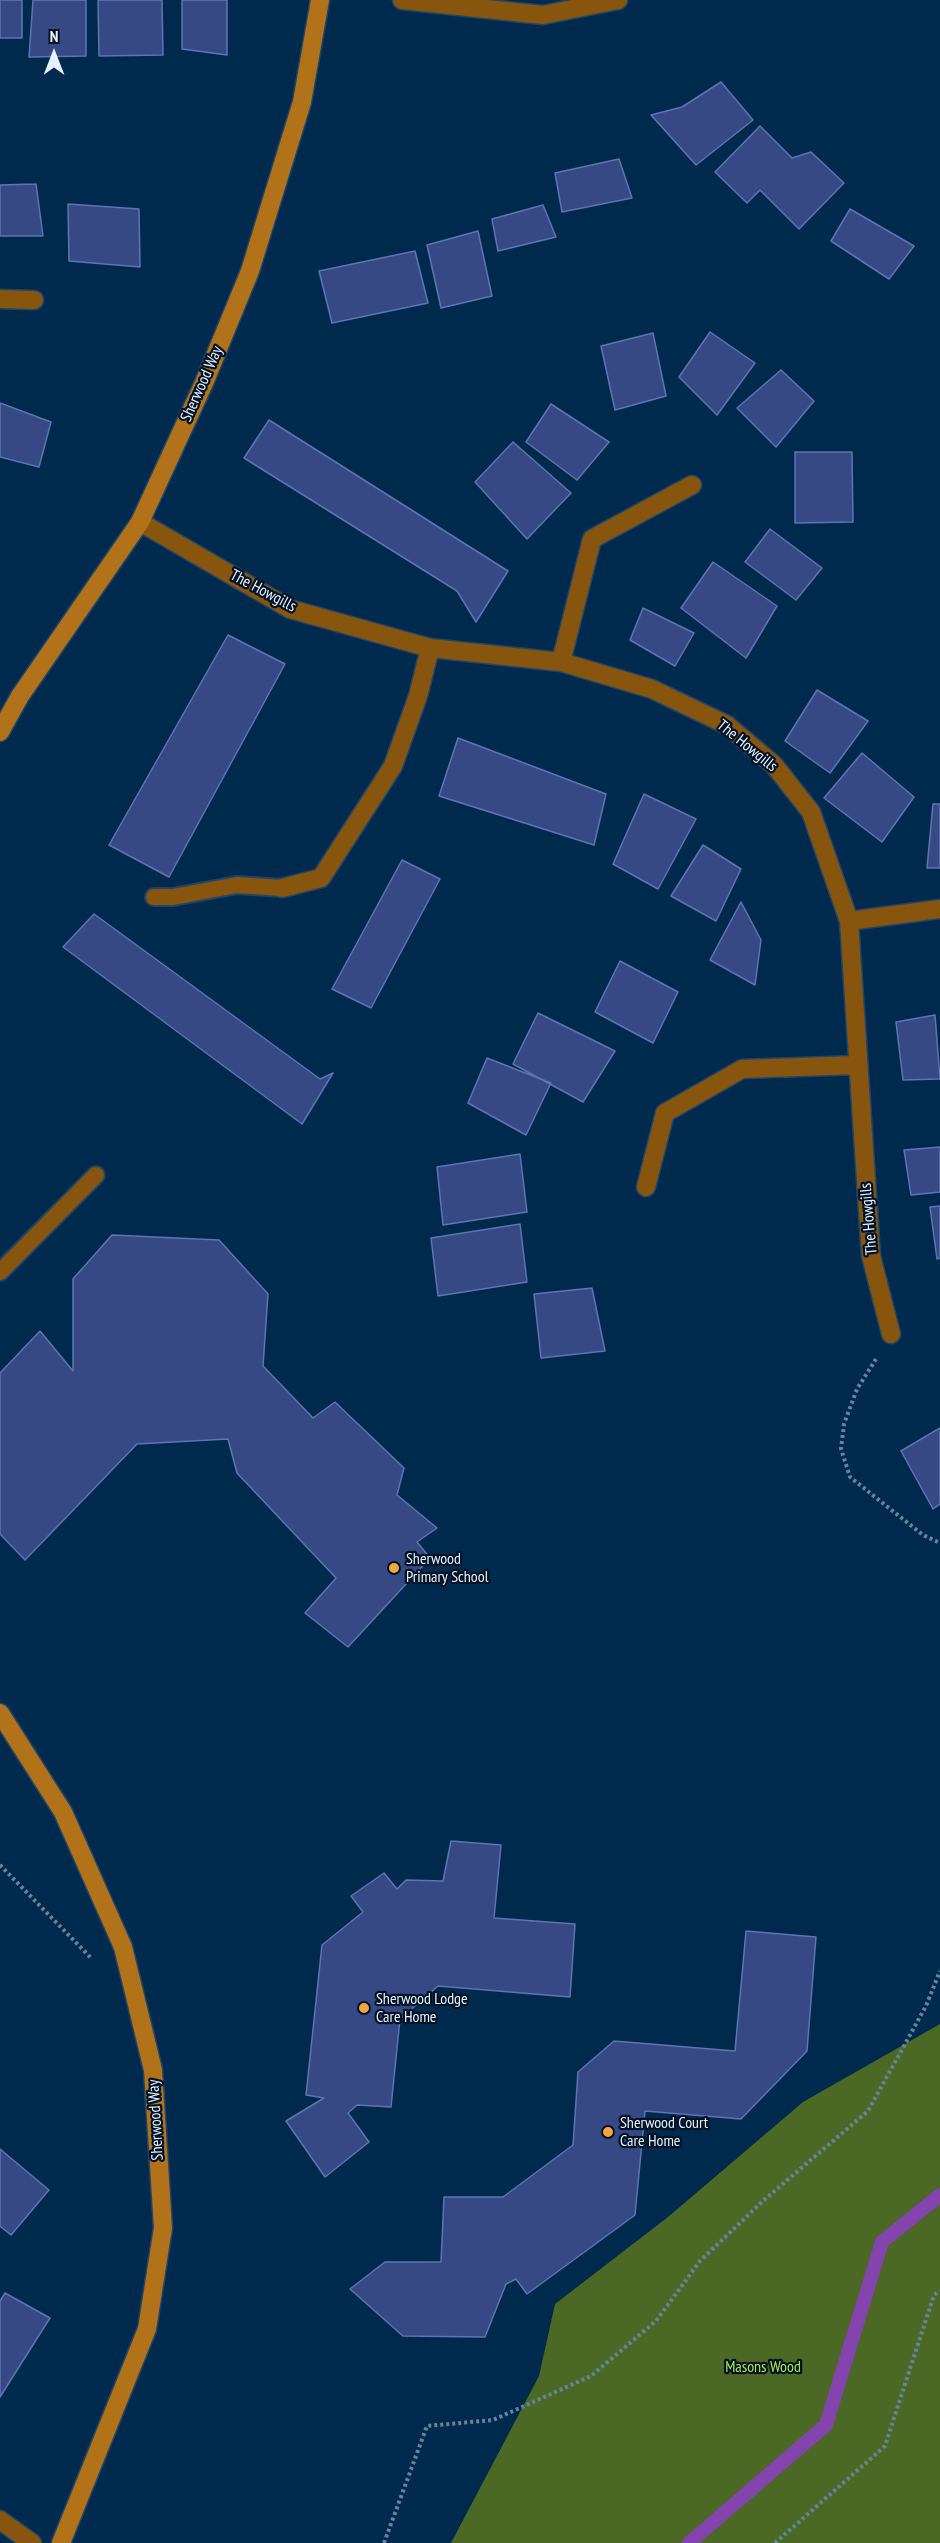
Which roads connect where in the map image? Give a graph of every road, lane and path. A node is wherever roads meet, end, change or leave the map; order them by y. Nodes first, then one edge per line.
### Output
1 (320, 0) edge
2 (402, 0) edge
3 (618, 0) edge
4 (0, 299) edge
5 (34, 300) dead end
6 (692, 485) dead end
7 (140, 522) junction
8 (430, 648) junction
9 (561, 662) junction
10 (0, 732) edge
11 (282, 888) joint
12 (154, 897) dead end
13 (940, 909) edge
14 (849, 921) junction
15 (858, 1065) junction
16 (96, 1174) dead end
17 (646, 1187) dead end
18 (0, 1272) edge
19 (891, 1334) joint
20 (940, 1544) edge
21 (0, 1713) edge
22 (0, 1865) edge
23 (97, 1964) dead end
24 (940, 1971) edge
25 (940, 2291) edge
26 (0, 2520) edge
27 (32, 2543) edge
28 (61, 2543) edge
29 (384, 2543) edge
30 (775, 2543) edge

1 - 7 street, Sherwood Way
2 - 3 street
4 - 5 street
6 - 9 street
7 - 8 street, The Howgills
7 - 10 street, Sherwood Way
8 - 9 street, The Howgills
8 - 11 street
9 - 14 street, The Howgills
11 - 12 lane
13 - 14 street
14 - 15 street, The Howgills
15 - 17 street
15 - 19 street, The Howgills
16 - 18 lane
19 - 20 path
21 - 28 street, Sherwood Way
22 - 23 path
24 - 29 path
25 - 30 path
26 - 27 street

